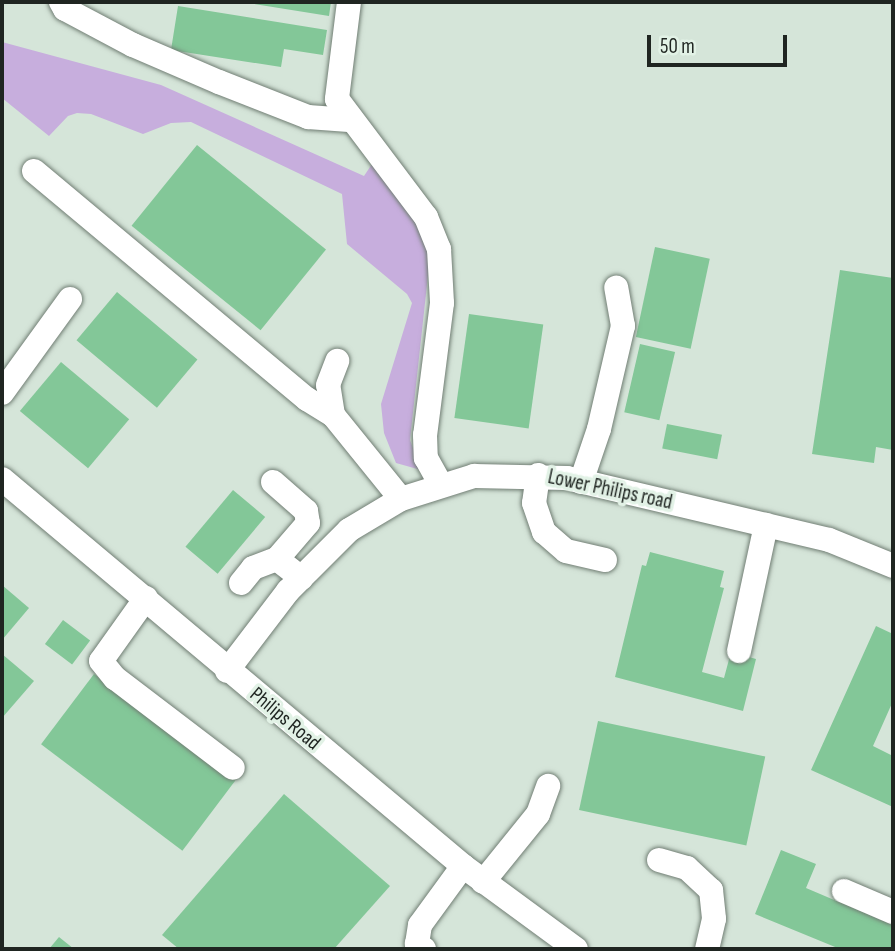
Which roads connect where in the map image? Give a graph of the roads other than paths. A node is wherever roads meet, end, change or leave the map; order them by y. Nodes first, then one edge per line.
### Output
1 (61, 2) edge
2 (349, 2) edge
3 (349, 120) junction
4 (34, 171) dead end
5 (616, 288) dead end
6 (70, 299) dead end
7 (337, 360) dead end
8 (2, 393) edge
9 (333, 415) junction
10 (538, 475) junction
11 (2, 479) edge
12 (273, 482) dead end
13 (581, 482) junction
14 (440, 483) junction
15 (401, 499) junction
16 (766, 525) junction
17 (277, 559) junction
18 (605, 560) dead end
19 (893, 566) edge
20 (301, 578) junction
21 (241, 583) dead end
22 (146, 598) junction
23 (739, 651) dead end
24 (228, 671) junction
25 (233, 768) dead end
26 (548, 786) dead end
27 (659, 860) dead end
28 (463, 866) junction
29 (483, 881) junction
30 (844, 891) dead end
31 (893, 912) edge
32 (424, 949) edge
33 (576, 949) edge
34 (707, 949) edge

1 - 3 street
2 - 3 street
3 - 14 street
4 - 9 street
5 - 13 street
6 - 8 street
7 - 9 street
9 - 15 street
10 - 13 street, Lower Philips road
10 - 14 street, Lower Philips road
10 - 18 street
11 - 22 street, Philips Road
12 - 17 street
13 - 16 street, Lower Philips road
14 - 15 street, Lower Philips road
15 - 20 street, Lower Philips road
16 - 19 street, Lower Philips road
16 - 23 street
17 - 20 street
17 - 21 street
20 - 24 street, Lower Philips road
22 - 24 street, Philips Road
22 - 25 street
24 - 28 street, Philips Road
26 - 29 street
27 - 34 street
28 - 29 street, Philips Road
28 - 32 street
29 - 33 street, Philips Road
30 - 31 street

